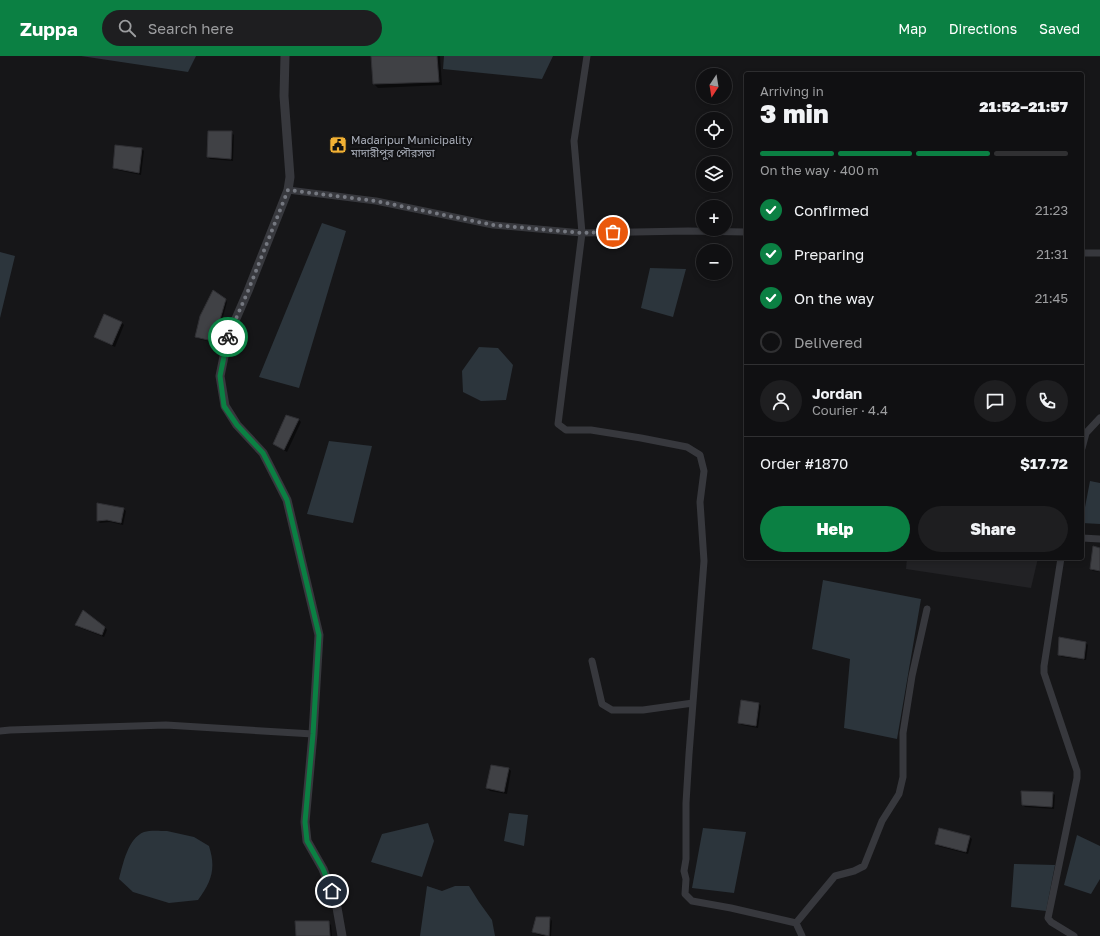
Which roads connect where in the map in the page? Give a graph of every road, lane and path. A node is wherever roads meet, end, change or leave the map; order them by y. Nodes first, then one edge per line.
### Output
1 (285, 56) edge
2 (587, 56) edge
3 (288, 190) junction
4 (744, 232) edge
5 (582, 233) junction
6 (1084, 253) edge
7 (1100, 253) edge
8 (1100, 418) edge
9 (1084, 440) edge
10 (1084, 538) edge
11 (1100, 539) edge
12 (1061, 560) edge
13 (927, 609) dead end
14 (592, 661) dead end
15 (693, 703) junction
16 (0, 731) edge
17 (313, 734) junction
18 (796, 923) junction
19 (342, 936) edge
20 (802, 936) edge
21 (1074, 936) edge

1 - 3 street
2 - 5 street
3 - 5 street
3 - 17 street
4 - 5 street
5 - 15 street
6 - 7 street
8 - 9 street
10 - 11 street
12 - 21 street
13 - 18 street
14 - 15 street
15 - 18 street
16 - 17 street
17 - 19 street
18 - 20 street

